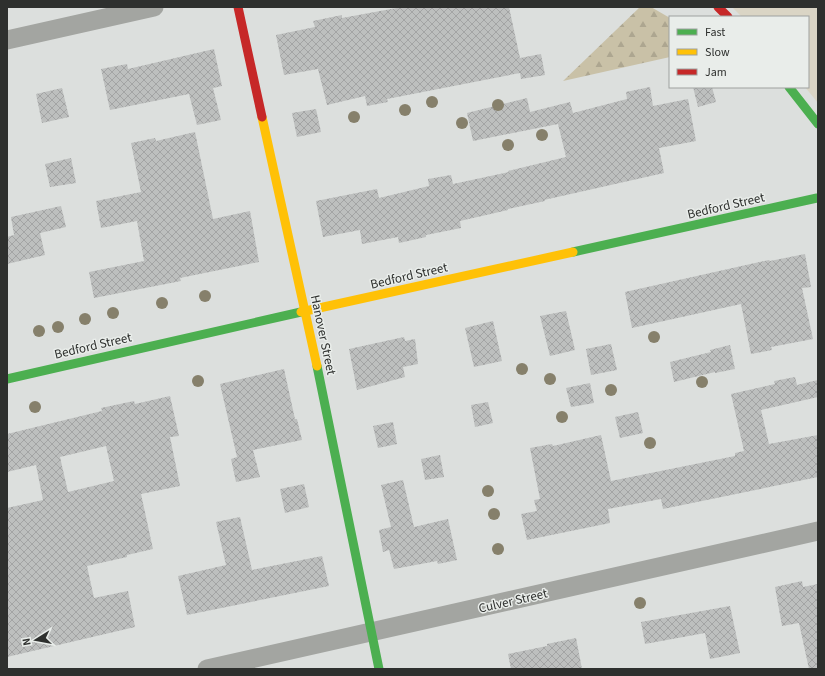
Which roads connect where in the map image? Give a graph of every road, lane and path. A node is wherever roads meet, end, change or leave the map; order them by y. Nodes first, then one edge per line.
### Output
1 (154, 7) edge
2 (238, 7) edge
3 (718, 7) edge
4 (727, 16) edge
5 (7, 40) edge
6 (790, 88) edge
7 (818, 124) edge
8 (818, 198) edge
9 (305, 312) junction
10 (7, 379) edge
11 (818, 531) edge
12 (372, 632) junction
13 (207, 669) edge
14 (379, 669) edge

1 - 5 street
2 - 9 street, Hanover Street
3 - 4 street
6 - 7 street
8 - 9 street, Bedford Street
9 - 10 street, Bedford Street
9 - 12 street, Hanover Street
11 - 12 street, Culver Street
12 - 13 street, Culver Street
12 - 14 street, Hanover Street

